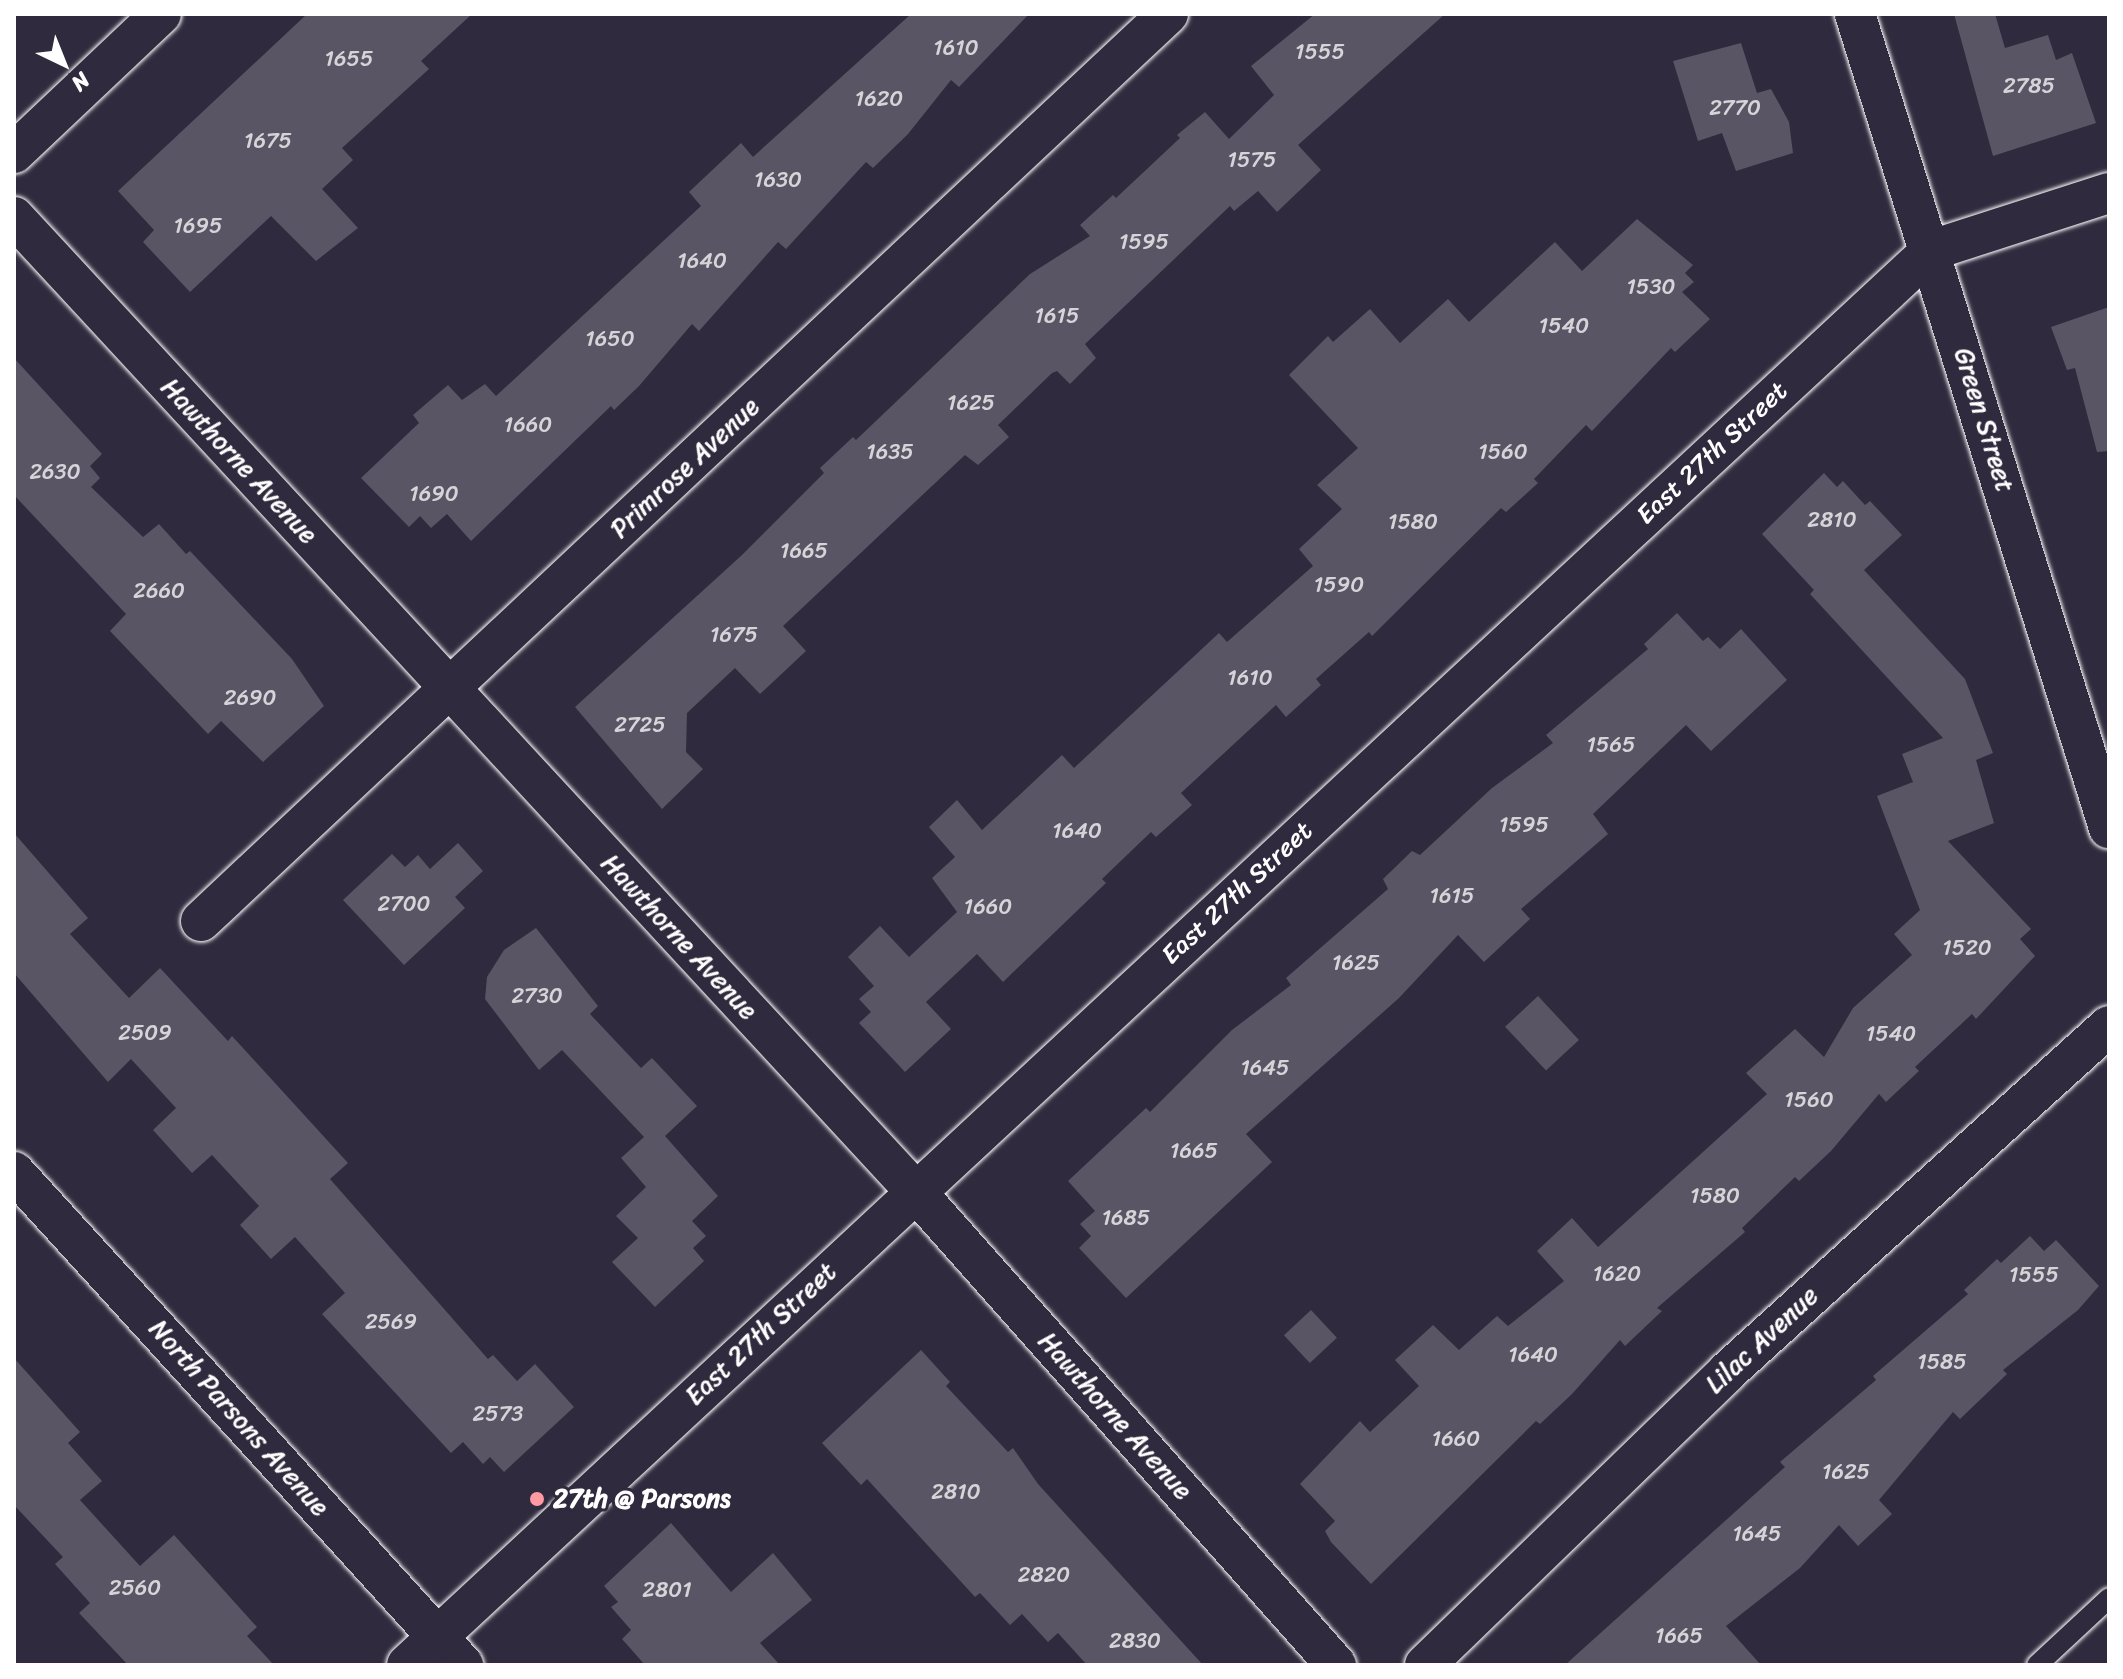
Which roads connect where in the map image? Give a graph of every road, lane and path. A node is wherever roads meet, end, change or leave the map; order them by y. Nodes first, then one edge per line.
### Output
1 (161, 14) edge
2 (1168, 14) edge
3 (1855, 14) edge
4 (14, 153) edge
5 (2109, 193) edge
6 (14, 217) edge
7 (1932, 250) junction
8 (449, 689) junction
9 (2109, 828) edge
10 (201, 921) dead end
11 (2109, 1026) edge
12 (14, 1172) edge
13 (915, 1191) junction
14 (2109, 1598) edge
15 (450, 1651) edge
16 (407, 1665) edge
17 (1336, 1665) edge
18 (1425, 1665) edge
19 (2037, 1665) edge

1 - 4 street
2 - 8 street, Primrose Avenue
3 - 7 street, Green Street
5 - 7 street, East 27th Street
6 - 8 street, Hawthorne Avenue
7 - 9 street, Green Street
7 - 13 street, East 27th Street
8 - 10 street, Primrose Avenue
8 - 13 street, Hawthorne Avenue
11 - 18 street, Lilac Avenue
12 - 15 street, North Parsons Avenue
13 - 15 street, East 27th Street
13 - 17 street, Hawthorne Avenue
14 - 19 lane
15 - 16 street, East 27th Street

